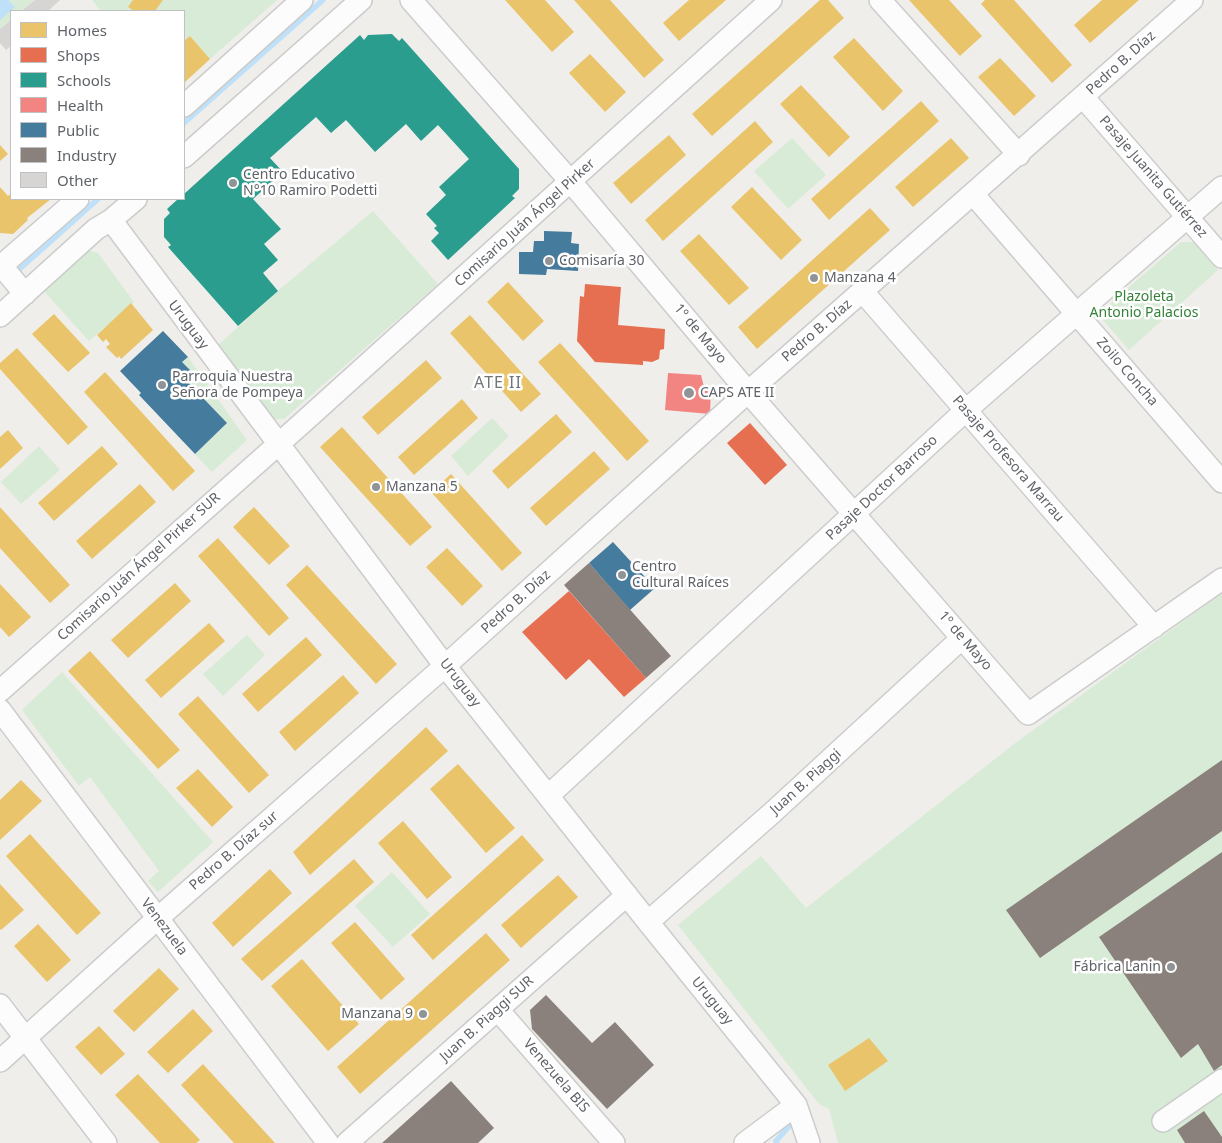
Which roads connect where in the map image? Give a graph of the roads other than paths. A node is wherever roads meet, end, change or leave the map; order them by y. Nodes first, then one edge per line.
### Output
1 (302, 0) edge
2 (361, 0) edge
3 (411, 0) edge
4 (771, 0) edge
5 (880, 0) edge
6 (1192, 0) edge
7 (1083, 97) junction
8 (185, 105) edge
9 (185, 155) edge
10 (1018, 155) junction
11 (571, 182) junction
12 (1222, 187) edge
13 (973, 194) junction
14 (77, 200) edge
15 (135, 200) edge
16 (1188, 217) junction
17 (112, 220) junction
18 (1222, 257) edge
19 (0, 266) edge
20 (862, 292) junction
21 (25, 294) junction
22 (1077, 314) junction
23 (0, 316) edge
24 (748, 392) junction
25 (965, 411) junction
26 (278, 444) junction
27 (1222, 482) edge
28 (855, 514) junction
29 (1222, 579) edge
30 (1154, 627) junction
31 (962, 638) junction
32 (445, 666) junction
33 (0, 691) edge
34 (0, 710) edge
35 (548, 796) junction
36 (627, 895) junction
37 (158, 918) junction
38 (648, 922) junction
39 (0, 1004) edge
40 (498, 1010) junction
41 (26, 1039) junction
42 (0, 1061) edge
43 (1222, 1080) edge
44 (796, 1105) junction
45 (1163, 1121) dead end
46 (106, 1143) edge
47 (328, 1143) edge
48 (348, 1143) edge
49 (614, 1143) edge
50 (745, 1143) edge
51 (809, 1143) edge

1 - 8 street
2 - 9 street
3 - 11 street, 1º de Mayo
4 - 11 street, Comisario Juán Ángel Pirker
5 - 10 street
6 - 7 street, Pedro B. Díaz
7 - 10 street, Pedro B. Díaz
7 - 16 street, Pasaje Juanita Gutiérrez
10 - 13 street, Pedro B. Díaz
11 - 24 street, 1º de Mayo
11 - 26 street, Comisario Juán Ángel Pirker
12 - 16 street, Pasaje Doctor Barroso
13 - 20 street, Pedro B. Díaz
13 - 22 street, Zoilo Concha
14 - 19 street
15 - 17 street
16 - 18 street, Pasaje Juanita Gutiérrez
16 - 22 street, Pasaje Doctor Barroso
17 - 21 street
17 - 26 street, Uruguay
19 - 21 street
20 - 24 street, Pedro B. Díaz
20 - 25 street, Pasaje Profesora Marrau
21 - 23 street
22 - 25 street, Pasaje Doctor Barroso
22 - 27 street, Zoilo Concha
24 - 28 street, 1º de Mayo
24 - 32 street, Pedro B. Díaz
25 - 28 street, Pasaje Doctor Barroso
25 - 30 street, Pasaje Profesora Marrau
26 - 32 street, Uruguay
26 - 33 street, Comisario Juán Ángel Pirker SUR
28 - 31 street, 1º de Mayo
28 - 35 street, Pasaje Doctor Barroso
29 - 30 street
30 - 31 street, 1º de Mayo
31 - 38 street, Juan B. Piaggi
32 - 35 street, Uruguay
32 - 37 street, Pedro B. Díaz sur
34 - 37 street, Venezuela
35 - 36 street, Uruguay
36 - 38 street, Uruguay
36 - 40 street, Juan B. Piaggi SUR
37 - 41 street, Pedro B. Díaz sur
37 - 47 street, Venezuela
38 - 44 street, Uruguay
39 - 41 street
40 - 48 street, Juan B. Piaggi SUR
40 - 49 street, Venezuela BIS
41 - 42 street
41 - 46 street
43 - 45 street
44 - 50 street
44 - 51 street, Uruguay

